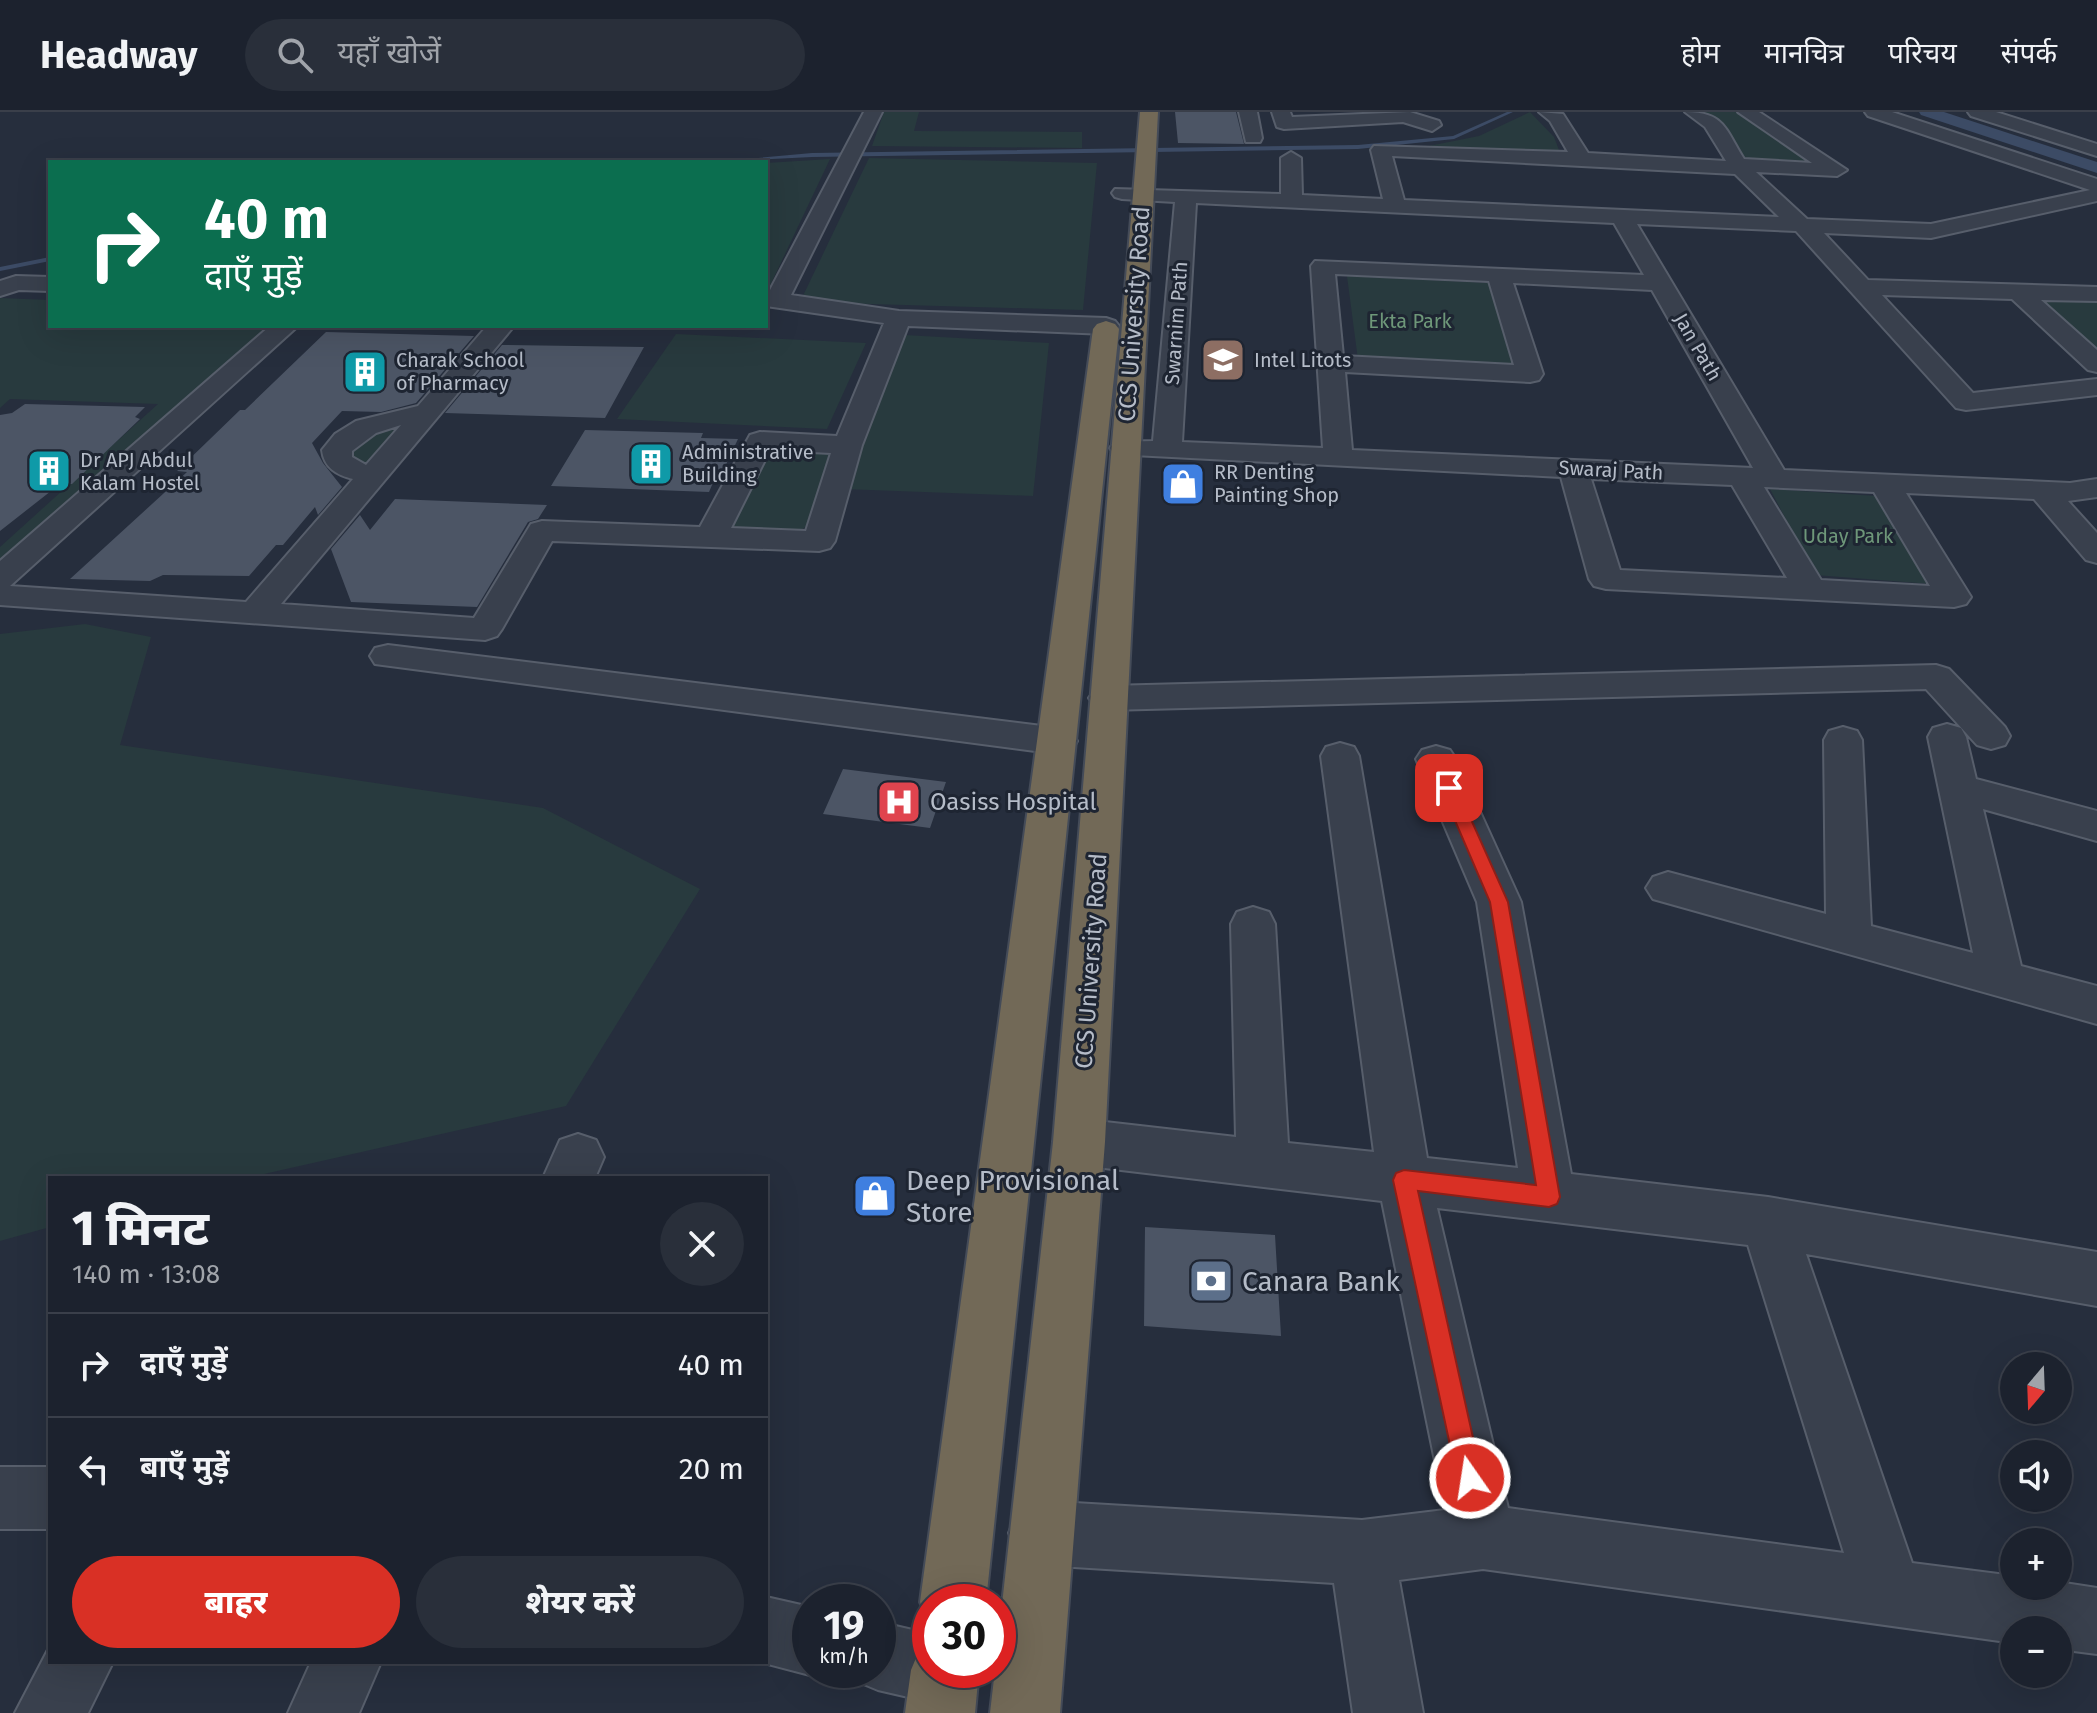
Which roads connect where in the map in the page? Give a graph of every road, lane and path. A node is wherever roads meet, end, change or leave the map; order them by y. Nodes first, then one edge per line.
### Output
1 (873, 112) edge
2 (1248, 112) edge
3 (1281, 112) edge
4 (1548, 112) edge
5 (1694, 112) edge
6 (1747, 112) edge
7 (1855, 112) edge
8 (1874, 112) edge
9 (1977, 112) edge
10 (1432, 125) dead end
11 (1253, 138) dead end
12 (1142, 140) edge
13 (1908, 144) dead end
14 (1989, 150) junction
15 (2097, 150) edge
16 (1291, 158) dead end
17 (1948, 158) dead end
18 (1582, 159) junction
19 (1740, 166) junction
20 (2097, 186) edge
21 (1150, 195) junction
22 (2097, 195) edge
23 (1292, 201) junction
24 (1395, 206) junction
25 (1622, 217) junction
26 (1810, 232) junction
27 (1499, 275) junction
28 (1660, 283) junction
29 (48, 284) edge
30 (1860, 287) junction
31 (0, 289) edge
32 (2020, 293) junction
33 (2097, 294) edge
34 (775, 302) edge
35 (899, 318) junction
36 (1106, 326) junction
37 (283, 328) edge
38 (499, 328) edge
39 (1330, 363) junction
40 (2097, 364) edge
41 (2097, 387) edge
42 (427, 413) junction
43 (848, 445) junction
44 (1145, 449) junction
45 (1338, 458) junction
46 (1573, 468) junction
47 (373, 475) junction
48 (1758, 477) junction
49 (1884, 483) junction
50 (2097, 488) edge
51 (2043, 491) junction
52 (711, 537) junction
53 (2097, 553) edge
54 (0, 578) edge
55 (1809, 588) junction
56 (0, 595) edge
57 (255, 613) junction
58 (388, 656) dead end
59 (1108, 698) junction
60 (1991, 736) dead end
61 (1947, 737) dead end
62 (1843, 740) dead end
63 (1058, 741) junction
64 (1340, 756) dead end
65 (1436, 759) dead end
66 (1958, 788) junction
67 (2097, 826) edge
68 (1668, 888) dead end
69 (1253, 924) dead end
70 (1849, 937) junction
71 (2001, 978) junction
72 (2097, 1005) edge
73 (1079, 1142) junction
74 (1263, 1163) junction
75 (1404, 1180) junction
76 (1549, 1197) junction
77 (1768, 1222) junction
78 (2097, 1279) edge
79 (0, 1498) edge
80 (48, 1498) edge
81 (1041, 1533) junction
82 (1483, 1537) junction
83 (1362, 1552) junction
84 (955, 1584) edge
85 (1889, 1593) junction
86 (2097, 1621) edge
87 (768, 1631) edge
88 (792, 1637) edge
89 (78, 1664) edge
90 (346, 1664) edge
91 (942, 1688) edge
92 (50, 1713) edge
93 (323, 1713) edge
94 (940, 1713) edge
95 (1025, 1713) edge
96 (1388, 1713) edge

1 - 34 street
2 - 11 street
3 - 10 street
4 - 18 street
5 - 19 street
6 - 19 street
7 - 13 street
8 - 14 street
9 - 15 street
12 - 21 highway, CCS University Road
14 - 17 street
14 - 20 street
16 - 23 street
18 - 19 street
18 - 24 street
19 - 26 street
21 - 23 street
21 - 36 highway, CCS University Road
21 - 44 highway, CCS University Road
22 - 26 street
23 - 24 street
24 - 25 street
25 - 26 street
25 - 28 street, Jan Path
26 - 30 street
27 - 28 street
27 - 39 street
27 - 39 street
28 - 48 street, Jan Path
29 - 31 street
30 - 32 street
30 - 41 street
32 - 33 street
32 - 40 street
34 - 35 street
35 - 36 street
35 - 43 street
36 - 63 highway, CCS University Road
37 - 54 street
38 - 42 street
39 - 45 street
42 - 47 street
42 - 47 street
43 - 52 street
43 - 52 street
44 - 45 street, Swaraj Path
44 - 59 highway, CCS University Road
45 - 46 street, Swaraj Path
46 - 48 street, Swaraj Path
46 - 55 street
47 - 57 street
48 - 49 street, Swaraj Path
48 - 55 street, Jan Path
49 - 51 street, Swaraj Path
49 - 55 street
50 - 51 street, Swaraj Path
51 - 53 street
52 - 57 street
56 - 57 street
58 - 63 street
59 - 60 street
59 - 73 highway, CCS University Road
61 - 66 street
62 - 70 street
63 - 84 highway, CCS University Road
64 - 75 street
65 - 76 street
66 - 67 street
66 - 71 street
68 - 70 street
69 - 74 street
70 - 71 street
71 - 72 street
73 - 74 street
73 - 81 highway, CCS University Road
74 - 75 street
75 - 76 street
75 - 82 street
76 - 77 street
77 - 78 street
77 - 85 street
79 - 80 street
81 - 83 street
81 - 95 highway, CCS University Road
82 - 83 street
82 - 85 street
83 - 96 street
85 - 86 street
87 - 88 street
89 - 92 street
90 - 93 street
91 - 94 highway

